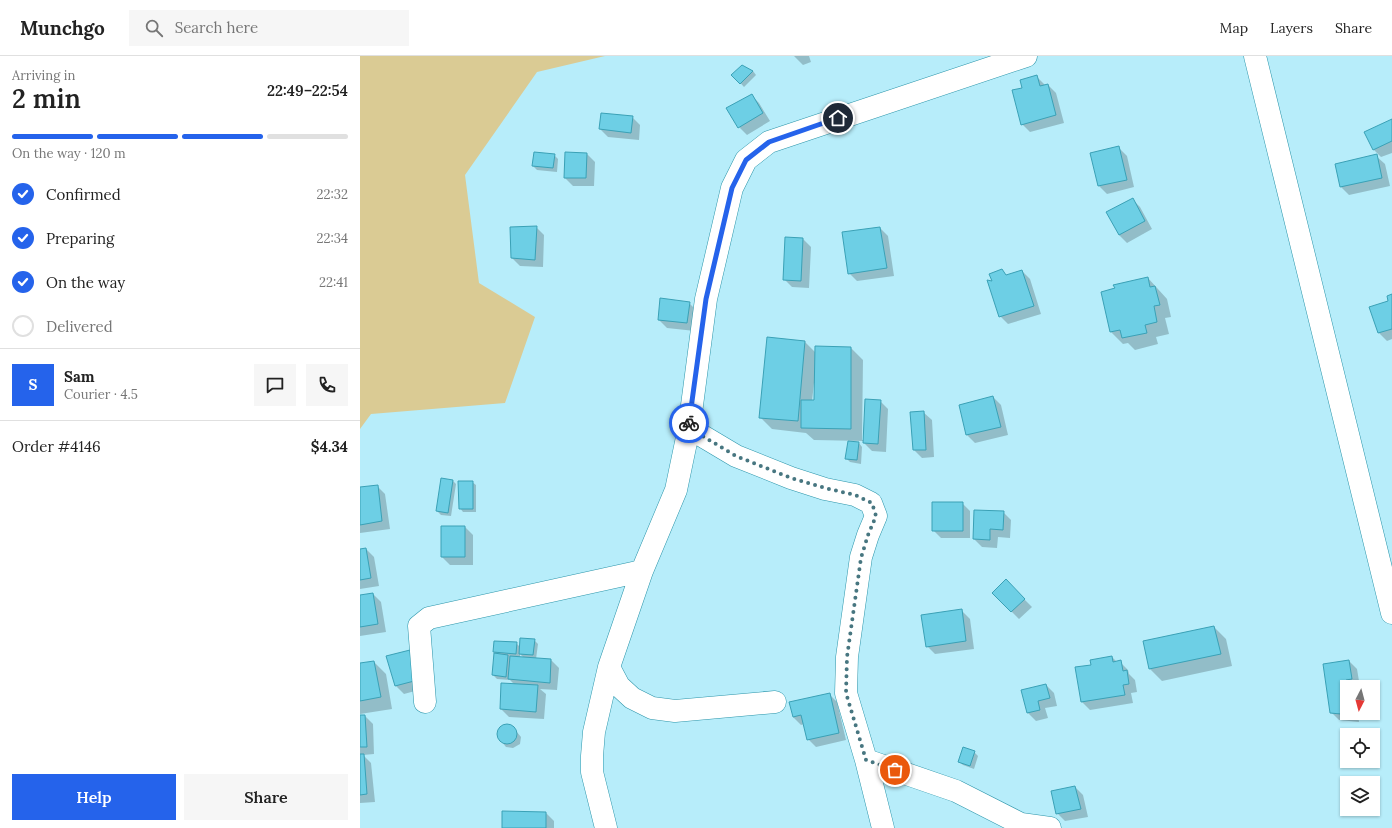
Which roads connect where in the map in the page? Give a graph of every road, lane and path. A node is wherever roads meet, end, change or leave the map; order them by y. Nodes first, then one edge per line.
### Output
1 (1026, 56) edge
2 (1255, 56) edge
3 (689, 428) junction
4 (642, 571) junction
5 (1392, 613) edge
6 (609, 667) junction
7 (425, 702) dead end
8 (775, 702) dead end
9 (866, 760) junction
10 (606, 828) edge
11 (883, 828) edge
12 (1050, 828) edge

1 - 3 street
2 - 5 street
3 - 4 street
3 - 9 street
4 - 6 street
4 - 7 street
6 - 8 street
6 - 10 street
9 - 11 street
9 - 12 street

